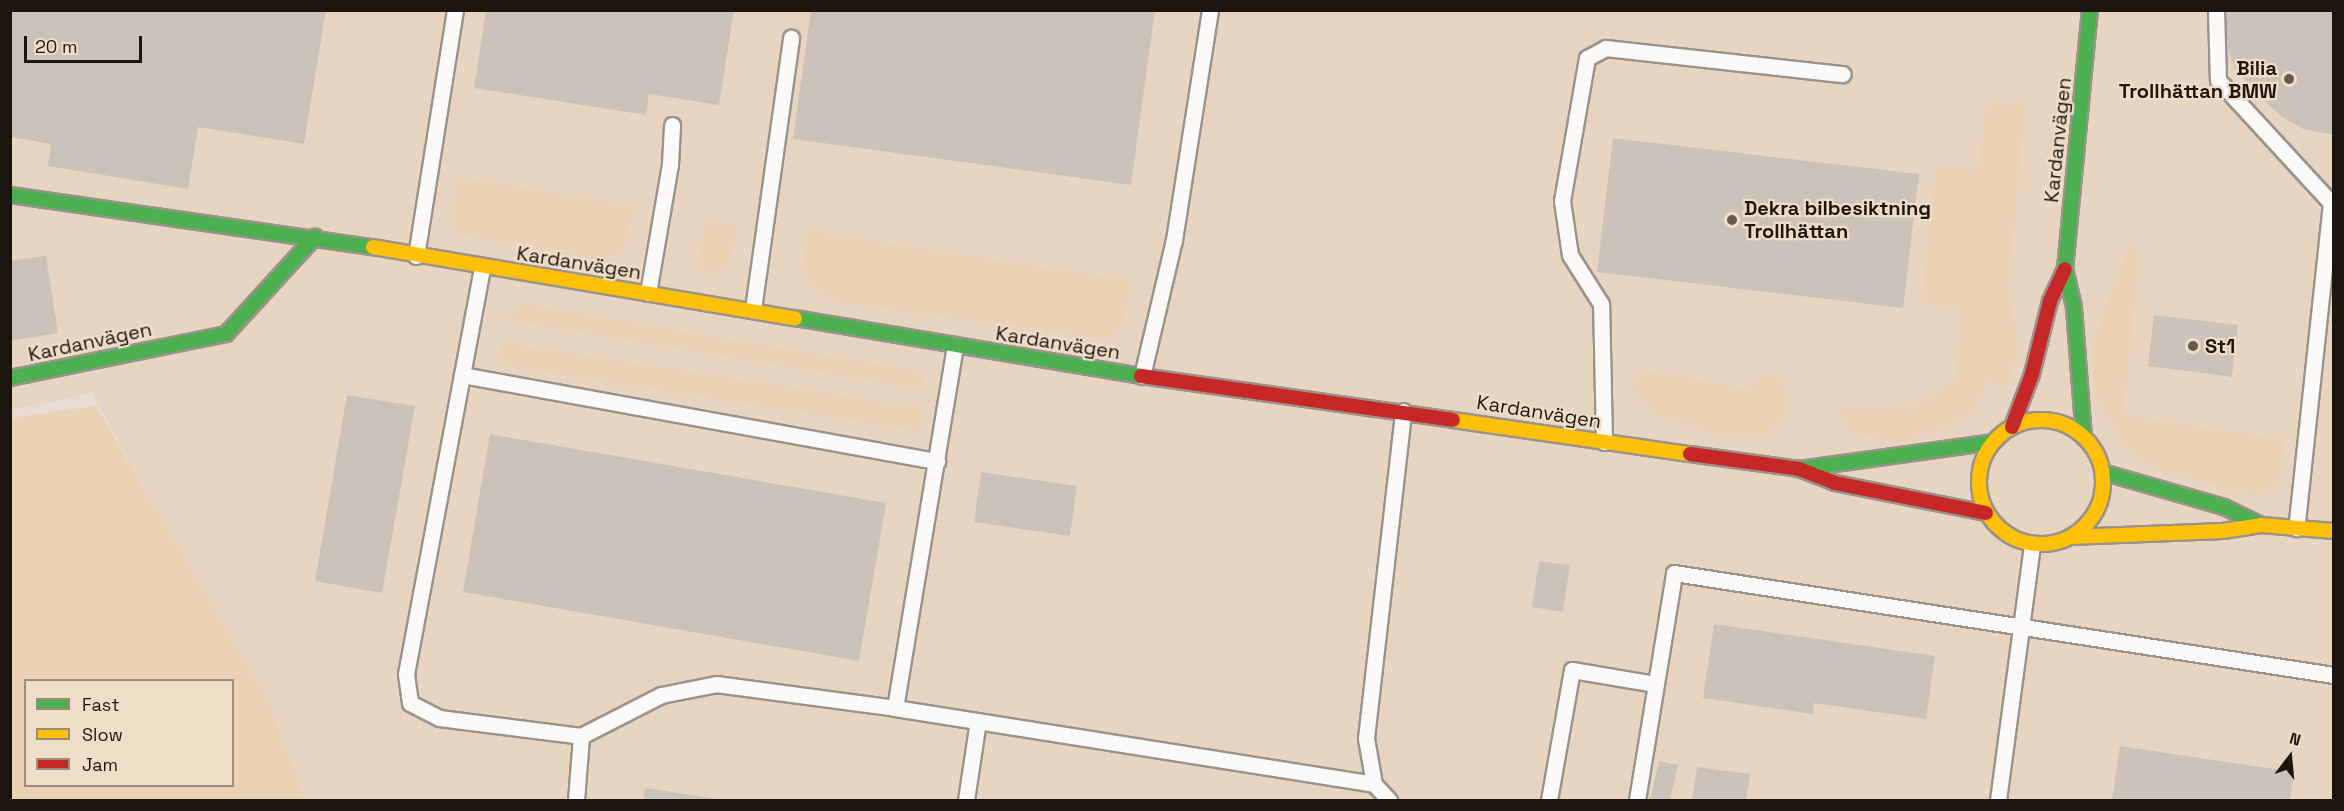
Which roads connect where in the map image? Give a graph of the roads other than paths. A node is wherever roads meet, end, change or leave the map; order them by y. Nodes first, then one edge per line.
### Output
1 (455, 10) edge
2 (1210, 10) edge
3 (2216, 10) edge
4 (2091, 12) edge
5 (791, 38) dead end
6 (1843, 74) dead end
7 (672, 125) dead end
8 (10, 195) edge
9 (315, 237) junction
10 (416, 256) junction
11 (482, 268) junction
12 (2065, 269) junction
13 (648, 293) junction
14 (753, 309) junction
15 (955, 345) junction
16 (462, 375) junction
17 (1142, 376) junction
18 (10, 378) edge
19 (1403, 410) junction
20 (2012, 427) junction
21 (2084, 438) junction
22 (1604, 442) junction
23 (1993, 442) junction
24 (937, 461) junction
25 (1798, 469) junction
26 (2102, 472) junction
27 (1986, 513) junction
28 (2261, 525) junction
29 (2296, 528) junction
30 (2334, 531) edge
31 (2071, 537) junction
32 (2032, 544) junction
33 (2024, 627) junction
34 (2334, 675) edge
35 (1656, 684) junction
36 (895, 708) junction
37 (978, 721) junction
38 (581, 736) junction
39 (1374, 784) junction
40 (576, 801) edge
41 (966, 801) edge
42 (1389, 801) edge
43 (1549, 801) edge
44 (1637, 801) edge
45 (1998, 801) edge

1 - 10 lane
2 - 17 lane
3 - 29 lane
4 - 12 street, Kardanvägen
5 - 14 lane
6 - 22 lane
7 - 13 lane
8 - 9 street, Kardanvägen
9 - 10 street, Kardanvägen
9 - 18 street, Kardanvägen
10 - 11 street, Kardanvägen
11 - 13 street, Kardanvägen
11 - 16 lane
12 - 20 street, Kardanvägen
12 - 21 street, Kardanvägen
13 - 14 street, Kardanvägen
14 - 15 street, Kardanvägen
15 - 17 street, Kardanvägen
15 - 24 lane
16 - 24 lane
16 - 38 lane
17 - 19 street, Kardanvägen
19 - 22 street, Kardanvägen
19 - 39 lane
20 - 21 street
20 - 23 street
21 - 26 street
22 - 25 street, Kardanvägen
23 - 25 street, Kardanvägen
23 - 27 street
24 - 36 lane
25 - 27 street, Kardanvägen
26 - 28 street
26 - 31 street
27 - 32 street
28 - 29 street
28 - 31 street
29 - 30 street
31 - 32 street
32 - 33 lane
33 - 34 lane
33 - 35 lane
33 - 45 lane
35 - 43 lane
35 - 44 lane
36 - 37 lane
36 - 38 lane
37 - 39 lane
37 - 41 lane
38 - 40 lane
39 - 42 lane

